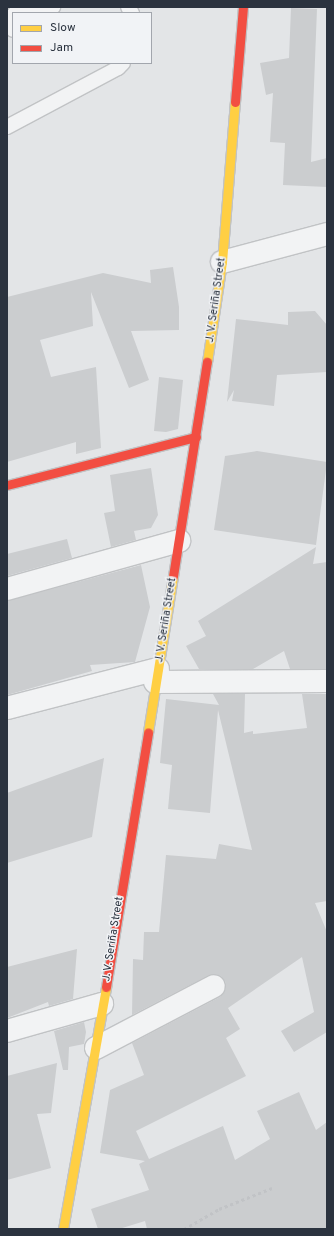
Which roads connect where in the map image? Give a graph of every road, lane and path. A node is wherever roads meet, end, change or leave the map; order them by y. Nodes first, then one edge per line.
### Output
1 (243, 7) edge
2 (17, 12) edge
3 (36, 12) edge
4 (122, 64) edge
5 (7, 127) edge
6 (327, 234) edge
7 (222, 262) junction
8 (196, 437) junction
9 (7, 485) edge
10 (179, 541) junction
11 (7, 589) edge
12 (157, 676) junction
13 (327, 681) edge
14 (7, 708) edge
15 (214, 986) dead end
16 (102, 1004) junction
17 (7, 1031) edge
18 (96, 1048) junction
19 (272, 1188) dead end
20 (63, 1229) edge
21 (184, 1229) edge

1 - 7 main road, J. V. Seriña Street
2 - 3 lane
4 - 5 lane
6 - 7 street
7 - 8 main road, J. V. Seriña Street
8 - 9 main road
8 - 10 main road, J. V. Seriña Street
10 - 11 street
10 - 12 main road, J. V. Seriña Street
12 - 13 street
12 - 14 street
12 - 16 main road, J. V. Seriña Street
15 - 18 street
16 - 17 street
16 - 18 main road, J. V. Seriña Street
18 - 20 main road, J. V. Seriña Street
19 - 21 path

